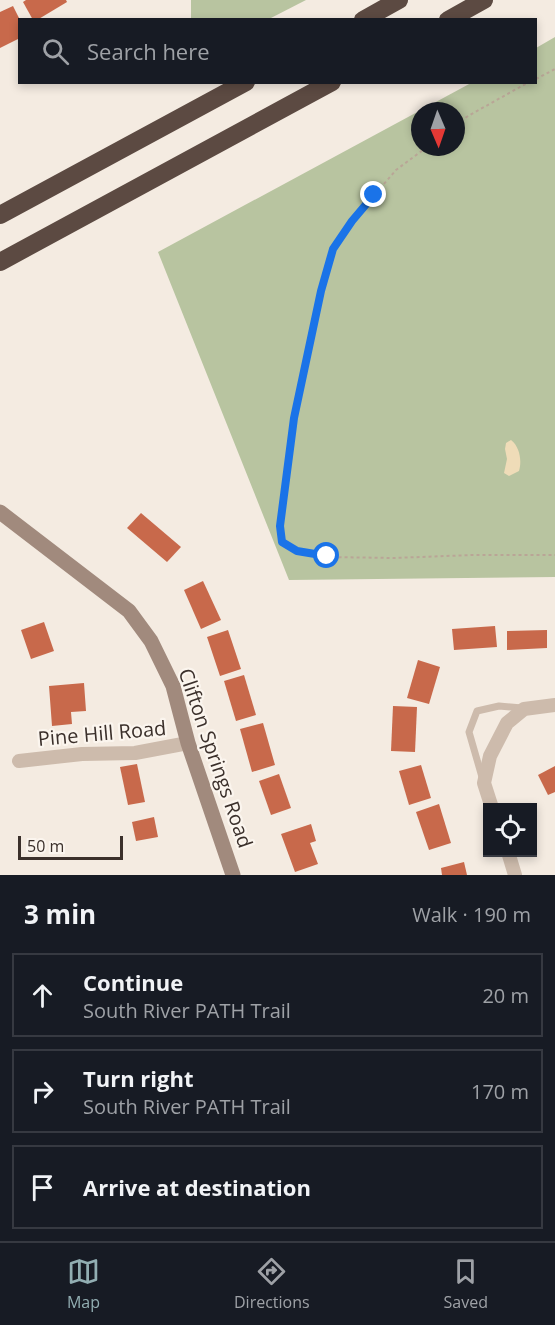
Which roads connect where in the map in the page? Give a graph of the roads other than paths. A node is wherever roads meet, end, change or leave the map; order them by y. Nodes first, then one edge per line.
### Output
1 (399, 0) edge
2 (484, 0) edge
3 (367, 18) edge
4 (452, 18) edge
5 (242, 84) edge
6 (328, 84) edge
7 (0, 215) edge
8 (0, 262) edge
9 (0, 512) edge
10 (555, 705) edge
11 (524, 709) junction
12 (188, 743) junction
13 (19, 761) dead end
14 (484, 783) junction
15 (491, 803) edge
16 (510, 857) edge
17 (233, 875) edge
18 (515, 875) edge

1 - 3 highway
2 - 4 highway
5 - 7 highway
6 - 8 highway
9 - 12 street, Clifton Springs Road
10 - 11 street
11 - 14 street
11 - 14 lane
12 - 13 street, Pine Hill Road
12 - 17 street, Clifton Springs Road
14 - 15 street
16 - 18 street

